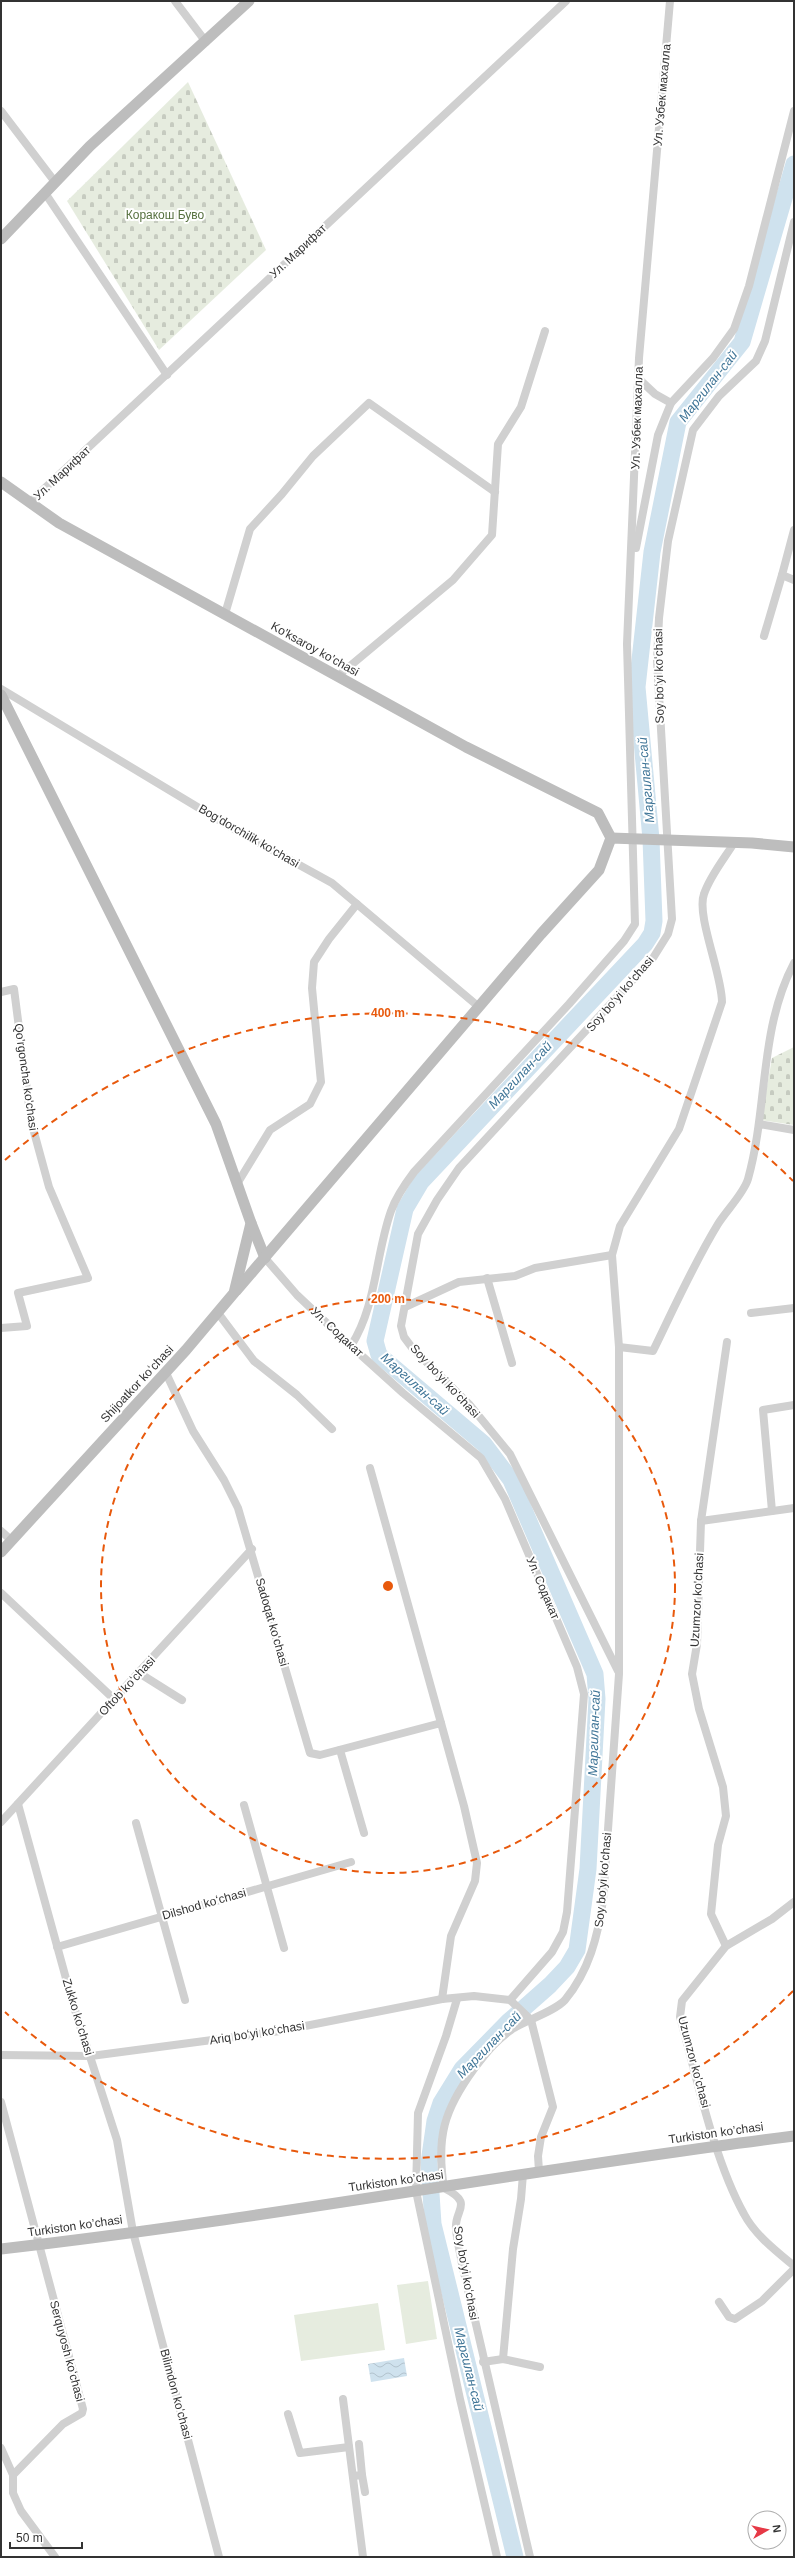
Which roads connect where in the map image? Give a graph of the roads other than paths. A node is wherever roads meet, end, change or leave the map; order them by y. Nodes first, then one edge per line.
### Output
1 (175, 1) edge
2 (249, 1) edge
3 (566, 1) edge
4 (670, 1) edge
5 (206, 42) junction
6 (1, 111) edge
7 (794, 111) edge
8 (55, 182) junction
9 (45, 193) junction
10 (794, 222) edge
11 (1, 239) edge
12 (790, 255) edge
13 (545, 331) dead end
14 (167, 375) junction
15 (639, 379) junction
16 (671, 403) junction
17 (1, 482) edge
18 (495, 492) junction
19 (30, 502) junction
20 (794, 530) edge
21 (782, 575) junction
22 (630, 580) junction
23 (794, 580) edge
24 (225, 614) junction
25 (764, 636) dead end
26 (338, 676) junction
27 (1, 689) edge
28 (1, 695) edge
29 (633, 837) junction
30 (611, 838) junction
31 (667, 840) junction
32 (734, 843) junction
33 (794, 847) edge
34 (357, 904) junction
35 (794, 963) edge
36 (1, 992) edge
37 (479, 1007) junction
38 (759, 1124) junction
39 (794, 1130) edge
40 (237, 1184) junction
41 (251, 1224) junction
42 (612, 1255) junction
43 (265, 1258) junction
44 (487, 1278) junction
45 (234, 1293) junction
46 (405, 1307) junction
47 (794, 1308) edge
48 (218, 1313) junction
49 (751, 1313) dead end
50 (1, 1328) edge
51 (727, 1342) dead end
52 (351, 1346) junction
53 (619, 1347) junction
54 (512, 1363) dead end
55 (166, 1372) junction
56 (794, 1405) edge
57 (332, 1429) dead end
58 (370, 1468) dead end
59 (794, 1508) edge
60 (772, 1511) junction
61 (701, 1521) junction
62 (1, 1531) edge
63 (11, 1540) junction
64 (252, 1549) junction
65 (1, 1552) edge
66 (1, 1593) edge
67 (139, 1673) junction
68 (619, 1674) junction
69 (114, 1700) junction
70 (182, 1700) dead end
71 (442, 1723) junction
72 (340, 1750) junction
73 (18, 1804) junction
74 (244, 1805) dead end
75 (1, 1822) edge
76 (136, 1823) dead end
77 (364, 1833) dead end
78 (350, 1862) dead end
79 (266, 1886) junction
80 (794, 1902) edge
81 (163, 1916) junction
82 (726, 1946) junction
83 (57, 1947) junction
84 (284, 1948) dead end
85 (442, 1999) junction
86 (457, 1999) junction
87 (185, 2000) dead end
88 (512, 2001) junction
89 (529, 2018) junction
90 (1, 2054) edge
91 (91, 2056) junction
92 (1, 2102) edge
93 (794, 2136) edge
94 (717, 2145) junction
95 (539, 2171) junction
96 (523, 2174) junction
97 (444, 2188) junction
98 (416, 2191) junction
99 (133, 2232) junction
100 (40, 2245) junction
101 (1, 2249) edge
102 (794, 2266) edge
103 (794, 2269) edge
104 (720, 2302) dead end
105 (504, 2359) junction
106 (484, 2362) junction
107 (540, 2367) dead end
108 (343, 2399) dead end
109 (288, 2414) dead end
110 (359, 2444) dead end
111 (349, 2447) junction
112 (1, 2448) edge
113 (362, 2475) junction
114 (13, 2476) junction
115 (353, 2476) junction
116 (365, 2492) dead end
117 (55, 2557) edge
118 (219, 2557) edge
119 (363, 2557) edge
120 (497, 2557) edge
121 (530, 2557) edge

1 - 5 street
2 - 5 street
3 - 14 street, Ул. Марифат
4 - 15 street, Ул. Узбек махалла
5 - 8 street
6 - 8 street
7 - 16 street
8 - 9 street
9 - 11 street
9 - 14 street
10 - 12 street, Soy boʻyi koʻchasi
12 - 31 street, Soy boʻyi koʻchasi
13 - 18 street
14 - 19 street, Ул. Марифат
15 - 16 street
15 - 22 street, Ул. Узбек махалла
16 - 22 street
17 - 19 street, Ko'ksaroy ko'chasi
18 - 24 street
18 - 26 street
19 - 24 street, Ko'ksaroy ko'chasi
20 - 21 street
21 - 23 street
21 - 25 street
22 - 29 street, Ул. Узбек махалла
24 - 26 street, Ko'ksaroy ko'chasi
26 - 30 street, Ko'ksaroy ko'chasi
27 - 34 street, Bog'dorchilik ko'chasi
28 - 40 street
29 - 30 street
29 - 31 street
29 - 52 street, Ул. Узбек махалла
30 - 37 street
31 - 32 street
31 - 46 street, Soy boʻyi koʻchasi
32 - 33 street
32 - 42 street, Soy boʻyi koʻchasi
34 - 37 street, Bog'dorchilik ko'chasi
34 - 40 street
35 - 38 street
36 - 50 street, Qo'rgoncha ko'chasi
37 - 43 street
38 - 39 street
38 - 53 street
40 - 41 street
41 - 43 street
41 - 45 street, Shijoatkor koʻchasi
42 - 44 street
42 - 53 street, Soy boʻyi koʻchasi
43 - 45 street
43 - 52 street, Ул. Содакат
44 - 46 street
44 - 54 street
45 - 48 street, Shijoatkor koʻchasi
46 - 68 street, Soy boʻyi koʻchasi
47 - 49 street
48 - 55 street, Shijoatkor koʻchasi
48 - 57 street
51 - 61 street, Uzumzor ko'chasi
52 - 88 street, Ул. Содакат
53 - 68 street, Soy boʻyi koʻchasi
55 - 63 street, Shijoatkor koʻchasi
55 - 64 street, Sadoqat koʻchasi
56 - 60 street
58 - 71 street
59 - 60 street
60 - 61 street
61 - 82 street, Uzumzor ko'chasi
62 - 63 street
63 - 65 street, Shijoatkor koʻchasi
64 - 67 street, Oftob koʻchasi
64 - 72 street, Sadoqat koʻchasi
66 - 69 street
67 - 69 street, Oftob koʻchasi
67 - 70 street
68 - 89 street, Soy boʻyi koʻchasi
69 - 73 street, Oftob koʻchasi
71 - 72 street, Sadoqat koʻchasi
71 - 85 street
72 - 77 street
73 - 75 street, Oftob koʻchasi
73 - 83 street, Zukko koʻchasi
74 - 79 street
76 - 81 street
78 - 79 street, Dilshod koʻchasi
79 - 81 street, Dilshod koʻchasi
79 - 84 street
80 - 82 street, Uzumzor ko'chasi
81 - 83 street, Dilshod koʻchasi
81 - 87 street
82 - 94 street, Uzumzor ko'chasi
83 - 91 street, Zukko koʻchasi
85 - 86 street, Ariq boʻyi koʻchasi
85 - 91 street, Ariq boʻyi koʻchasi
86 - 88 street, Ariq boʻyi koʻchasi
86 - 98 street
88 - 89 street
89 - 95 street
89 - 97 street, Soy boʻyi koʻchasi
90 - 91 street, Ariq boʻyi koʻchasi
91 - 99 street, Zukko koʻchasi
92 - 100 street
93 - 94 street, Turkiston ko’chasi
94 - 95 street, Turkiston ko’chasi
94 - 102 street, Uzumzor ko'chasi
95 - 96 street, Turkiston ko’chasi
96 - 97 street, Turkiston ko’chasi
96 - 105 street
97 - 98 street, Turkiston ko’chasi
97 - 106 street, Soy boʻyi koʻchasi
98 - 99 street, Turkiston ko’chasi
98 - 120 street
99 - 100 street, Turkiston ko’chasi
99 - 118 street, Bilimdon koʻchasi
100 - 101 street, Turkiston ko’chasi
100 - 114 street, Serquyosh koʻchasi
103 - 104 street
105 - 106 street
105 - 107 street
106 - 121 street, Soy boʻyi koʻchasi
108 - 111 street
109 - 111 street
110 - 113 street
111 - 115 street
112 - 114 street
113 - 115 street
113 - 116 street
114 - 117 street
115 - 119 street

